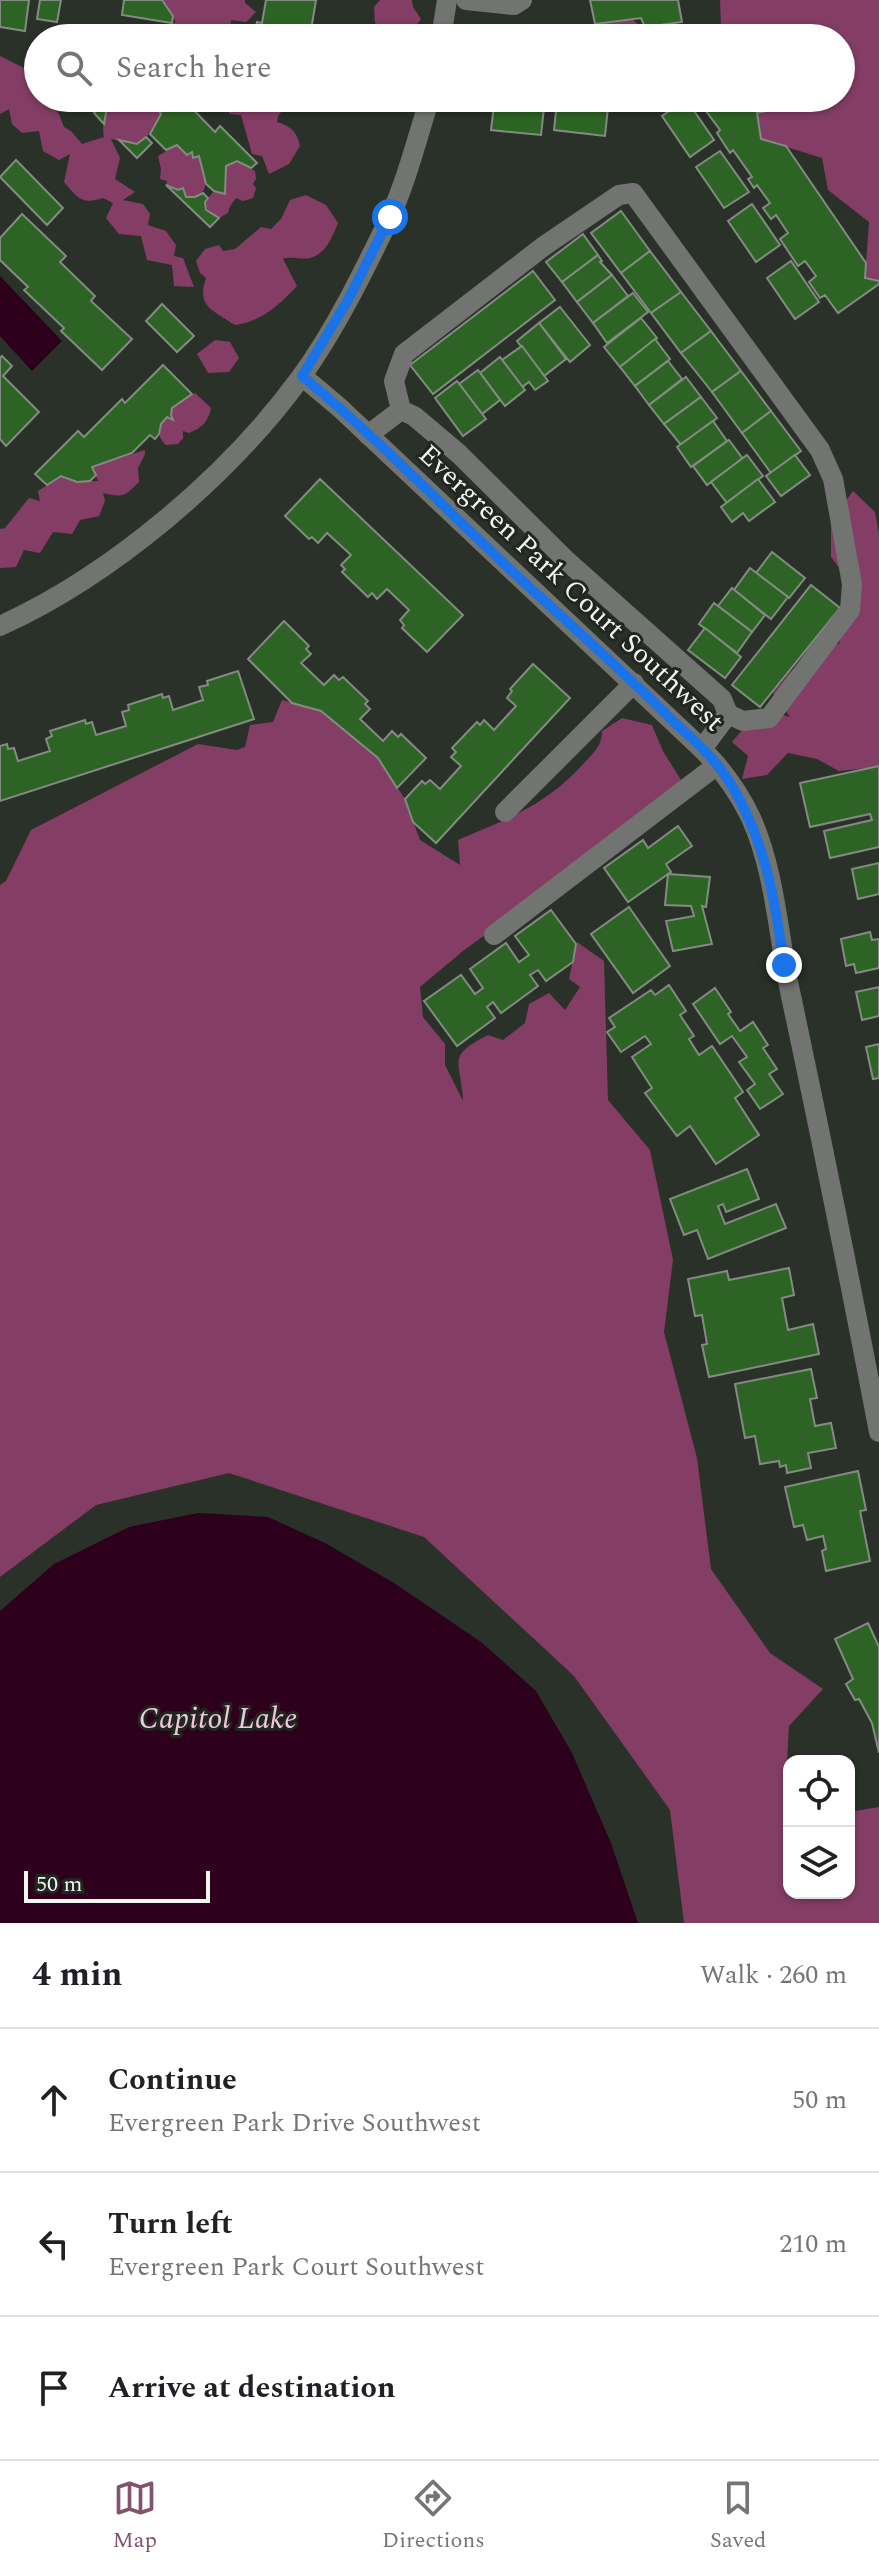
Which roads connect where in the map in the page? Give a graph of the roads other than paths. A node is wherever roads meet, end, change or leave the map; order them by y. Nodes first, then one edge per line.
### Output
1 (447, 0) edge
2 (466, 0) edge
3 (522, 0) edge
4 (443, 24) edge
5 (426, 112) edge
6 (302, 376) junction
7 (401, 410) junction
8 (368, 435) junction
9 (0, 626) edge
10 (634, 683) junction
11 (728, 714) junction
12 (702, 749) junction
13 (717, 765) junction
14 (505, 812) dead end
15 (494, 935) dead end
16 (879, 1432) edge

1 - 4 street
2 - 3 street
5 - 6 street
6 - 8 street, Evergreen Park Court Southwest
6 - 9 street
7 - 8 street
7 - 11 street
7 - 11 street
8 - 10 street, Evergreen Park Court Southwest
10 - 12 street, Evergreen Park Court Southwest
10 - 14 street
11 - 12 street
12 - 13 street, Evergreen Park Court Southwest
13 - 15 street
13 - 16 street, Evergreen Park Court Southwest

